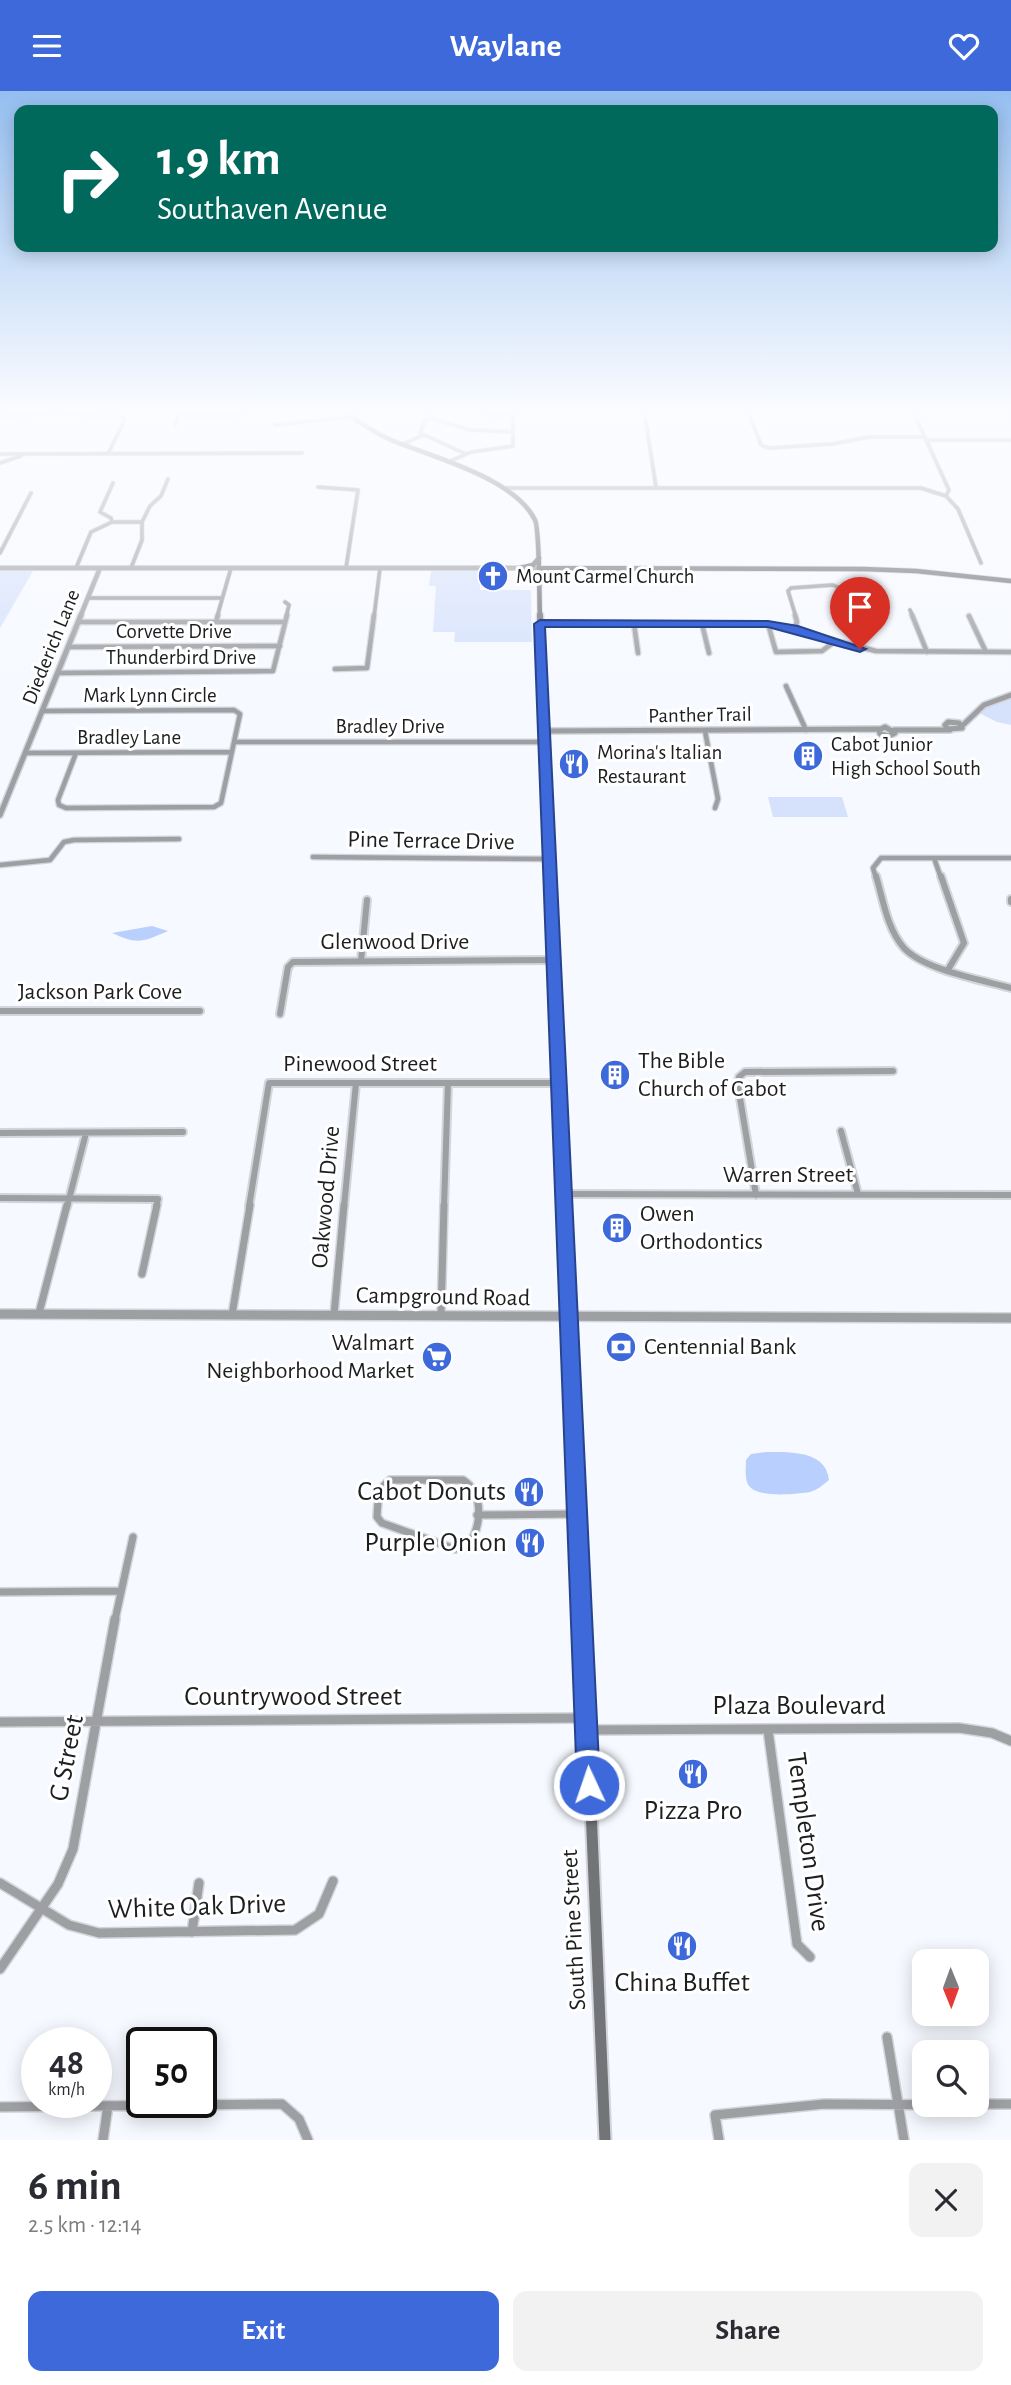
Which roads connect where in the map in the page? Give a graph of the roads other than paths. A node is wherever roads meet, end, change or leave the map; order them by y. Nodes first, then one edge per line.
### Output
1 (25, 505) edge
2 (103, 505) edge
3 (152, 505) edge
4 (356, 505) edge
5 (525, 505) edge
6 (954, 505) edge
7 (112, 522) junction
8 (142, 522) junction
9 (0, 553) edge
10 (539, 558) junction
11 (982, 563) dead end
12 (0, 568) edge
13 (76, 568) junction
14 (100, 568) junction
15 (131, 568) junction
16 (231, 568) junction
17 (346, 568) junction
18 (380, 568) junction
19 (520, 568) junction
20 (559, 568) junction
21 (539, 573) junction
22 (1011, 581) edge
23 (222, 598) junction
24 (88, 599) junction
25 (285, 602) dead end
26 (910, 610) dead end
27 (969, 616) dead end
28 (79, 622) junction
29 (216, 622) junction
30 (285, 622) junction
31 (540, 624) junction
32 (634, 624) junction
33 (702, 624) junction
34 (768, 624) junction
35 (794, 629) junction
36 (834, 642) junction
37 (280, 646) junction
38 (69, 647) junction
39 (860, 649) junction
40 (927, 652) junction
41 (986, 652) junction
42 (1011, 652) edge
43 (638, 653) dead end
44 (709, 653) dead end
45 (335, 669) dead end
46 (59, 673) junction
47 (786, 686) dead end
48 (1011, 695) edge
49 (42, 711) junction
50 (970, 716) junction
51 (955, 722) junction
52 (962, 726) junction
53 (948, 728) junction
54 (806, 730) junction
55 (545, 731) junction
56 (705, 731) junction
57 (234, 742) junction
58 (545, 742) junction
59 (232, 752) junction
60 (26, 753) junction
61 (76, 753) junction
62 (715, 808) dead end
63 (0, 812) edge
64 (178, 839) dead end
65 (313, 857) dead end
66 (934, 858) junction
67 (1011, 858) edge
68 (549, 859) junction
69 (0, 865) edge
70 (367, 900) dead end
71 (553, 960) junction
72 (361, 961) junction
73 (948, 968) junction
74 (1011, 988) edge
75 (0, 1011) edge
76 (200, 1011) dead end
77 (279, 1014) dead end
78 (893, 1070) dead end
79 (356, 1083) junction
80 (448, 1083) junction
81 (559, 1083) junction
82 (841, 1131) dead end
83 (183, 1132) dead end
84 (0, 1133) edge
85 (86, 1133) junction
86 (564, 1194) junction
87 (756, 1195) junction
88 (858, 1195) junction
89 (1011, 1195) edge
90 (0, 1198) edge
91 (69, 1199) junction
92 (142, 1274) dead end
93 (0, 1314) edge
94 (39, 1314) junction
95 (232, 1315) junction
96 (334, 1315) junction
97 (441, 1317) junction
98 (568, 1317) junction
99 (1011, 1318) edge
100 (577, 1514) junction
101 (477, 1515) junction
102 (132, 1537) dead end
103 (120, 1591) junction
104 (0, 1592) edge
105 (0, 1722) edge
106 (97, 1722) junction
107 (586, 1724) junction
108 (768, 1730) junction
109 (1011, 1741) edge
110 (333, 1881) dead end
111 (0, 1883) edge
112 (199, 1884) dead end
113 (41, 1909) junction
114 (192, 1932) junction
115 (810, 1958) dead end
116 (0, 1969) edge
117 (887, 2037) dead end
118 (989, 2104) edge
119 (1011, 2104) edge
120 (112, 2106) edge
121 (898, 2106) junction
122 (0, 2107) edge
123 (21, 2107) edge
124 (912, 2107) edge
125 (106, 2118) edge
126 (103, 2140) edge
127 (307, 2140) edge
128 (605, 2140) edge
129 (719, 2140) edge
130 (904, 2140) edge

1 - 9 street
2 - 7 street
3 - 8 street
4 - 17 street
5 - 10 main road, South Pine Street
6 - 11 street
7 - 8 street
7 - 13 street
8 - 15 street
10 - 19 main road
10 - 20 main road
10 - 21 main road, South Pine Street
12 - 13 street
13 - 14 street
14 - 15 street
14 - 24 street, Diederich Lane
15 - 16 street
16 - 17 street
16 - 23 street
17 - 18 street
18 - 19 street
18 - 45 street
19 - 21 main road
20 - 21 main road
20 - 22 main road
21 - 31 main road, South Pine Street
23 - 24 street
23 - 29 street
24 - 28 street, Diederich Lane
25 - 30 street, Thunderbird Drive
26 - 40 street
27 - 41 street
28 - 29 street
28 - 38 street, Diederich Lane
29 - 30 street
30 - 37 street, Thunderbird Drive
31 - 32 street
31 - 55 main road, South Pine Street
32 - 33 street
32 - 43 street
33 - 34 street
33 - 44 street
34 - 35 street
34 - 36 street
35 - 36 street
35 - 39 street
36 - 39 street
37 - 38 street, Corvette Drive
37 - 46 street, Thunderbird Drive
38 - 46 street, Diederich Lane
39 - 40 street
40 - 41 street
41 - 42 street
46 - 49 street, Diederich Lane
47 - 54 street
48 - 50 street
49 - 57 street, Mark Lynn Circle
49 - 60 street, Diederich Lane
50 - 51 street
50 - 52 street
51 - 52 street
51 - 53 street
52 - 53 street
53 - 54 street, Panther Trail
54 - 56 street, Panther Trail
55 - 56 street, Panther Trail
55 - 58 main road, South Pine Street
56 - 62 street
57 - 58 street, Bradley Drive
57 - 59 street, Mark Lynn Circle
58 - 68 main road, South Pine Street
59 - 61 street, Bradley Lane
59 - 61 street, Mark Lynn Circle
60 - 61 street, Bradley Lane
60 - 63 street, Diederich Lane
64 - 69 street
65 - 68 street, Pine Terrace Drive
66 - 67 street
66 - 73 street
66 - 73 street
68 - 71 main road, South Pine Street
70 - 72 street
71 - 72 street, Glenwood Drive
71 - 81 main road, South Pine Street
72 - 77 street, Glenwood Drive
73 - 74 street
75 - 76 street, Jackson Park Cove
78 - 87 street
79 - 80 street, Pinewood Street
79 - 95 street, Pinewood Street
79 - 96 street, Oakwood Drive
80 - 81 street, Pinewood Street
80 - 97 street
81 - 86 main road, South Pine Street
82 - 88 street
83 - 85 street
84 - 85 street
85 - 91 street
86 - 87 street, Warren Street
86 - 98 main road, South Pine Street
87 - 88 street, Warren Street
88 - 89 street, Warren Street
90 - 91 street
91 - 92 street
91 - 94 street
93 - 94 street, Campground Road
94 - 95 street, Campground Road
95 - 96 street, Campground Road
96 - 97 street, Campground Road
97 - 98 street, Campground Road
98 - 99 street, Campground Road
98 - 100 main road, South Pine Street
100 - 101 street
100 - 107 main road, South Pine Street
101 - 101 street
102 - 103 street, G Street
103 - 104 street
103 - 106 street, G Street
105 - 106 street, Countrywood Street
106 - 107 street, Countrywood Street
106 - 113 street, G Street
107 - 108 street, Plaza Boulevard
107 - 128 main road, South Pine Street
108 - 109 street, Plaza Boulevard
108 - 115 street, Templeton Drive
110 - 114 street, White Oak Drive
111 - 113 street, White Oak Drive
112 - 114 street
113 - 114 street, White Oak Drive
113 - 116 street, G Street
117 - 121 street
118 - 119 street
120 - 127 street
121 - 124 street
121 - 129 street
121 - 130 street
122 - 123 street
125 - 126 street

